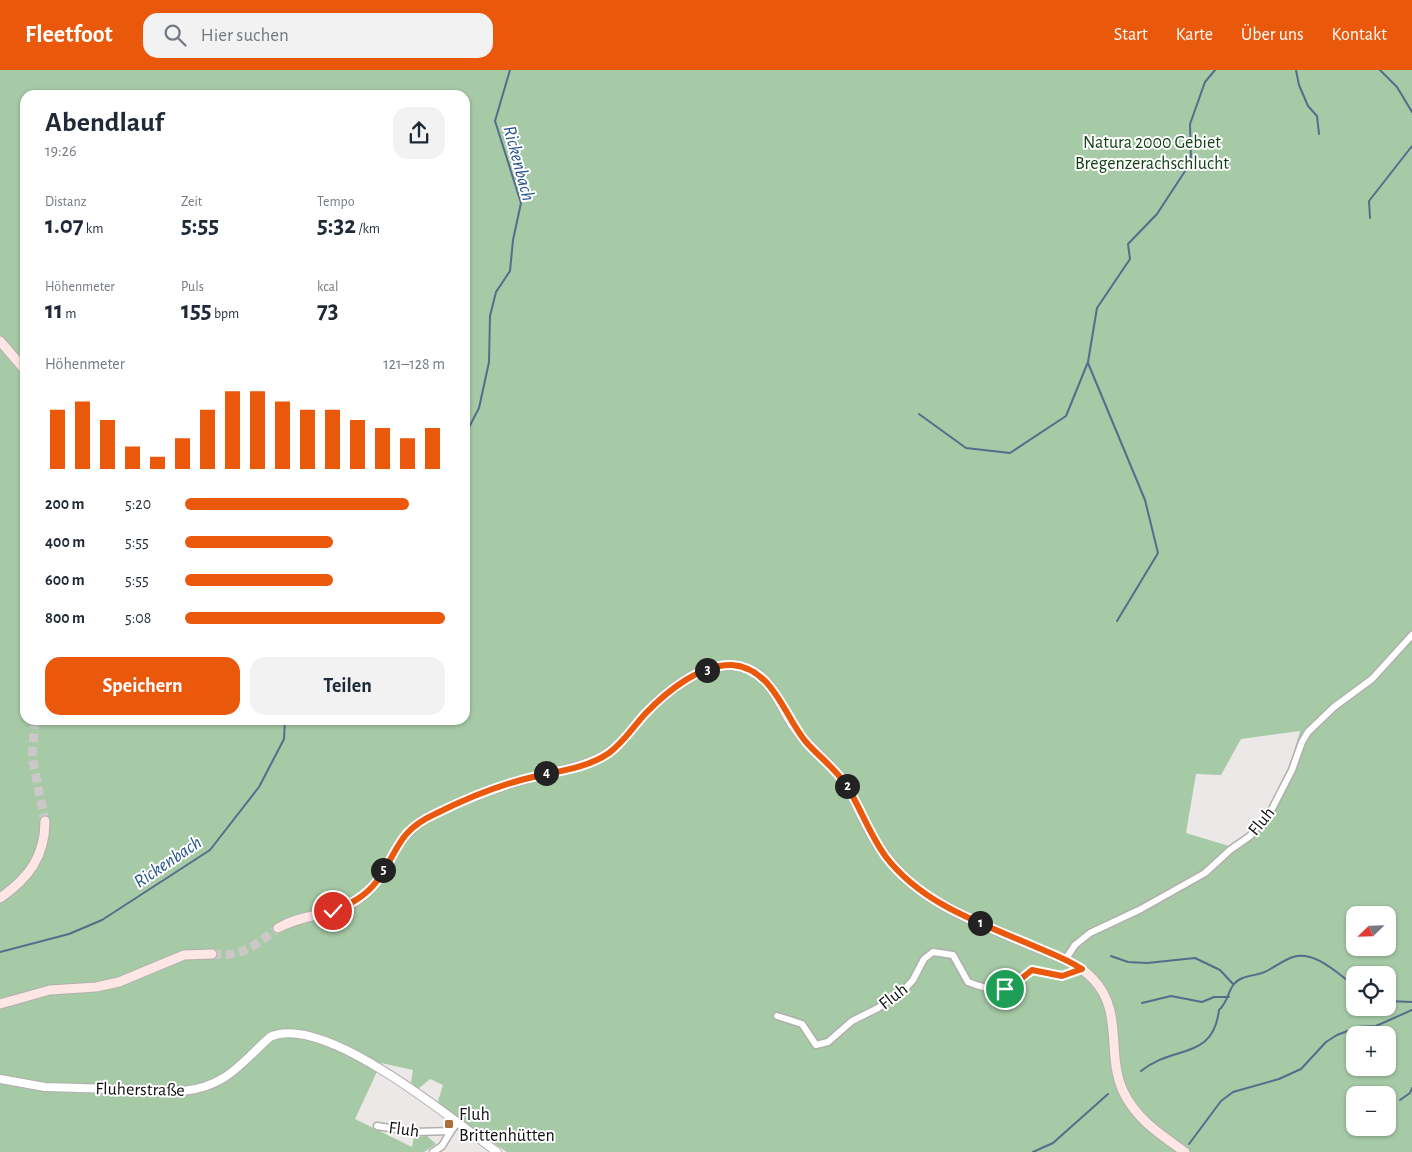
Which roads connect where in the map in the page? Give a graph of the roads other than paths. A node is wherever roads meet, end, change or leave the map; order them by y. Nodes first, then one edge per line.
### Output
1 (0, 341) edge
2 (20, 364) edge
3 (1412, 635) edge
4 (45, 821) tunnel mouth
5 (0, 898) edge
6 (278, 928) tunnel mouth
7 (212, 954) tunnel mouth
8 (1065, 960) junction
9 (1082, 969) junction
10 (0, 1004) edge
11 (777, 1016) dead end
12 (0, 1079) edge
13 (457, 1123) junction
14 (377, 1126) dead end
15 (451, 1131) junction
16 (433, 1152) edge
17 (497, 1152) edge
18 (1185, 1152) edge

1 - 2 main road
3 - 8 street, Fluh
4 - 5 main road
6 - 8 main road
7 - 10 main road
8 - 9 main road
9 - 11 street, Fluh
9 - 18 main road
12 - 13 street, Fluherstraße
13 - 15 street
13 - 17 street, Fluherstraße
14 - 15 street, Fluh
15 - 16 street

